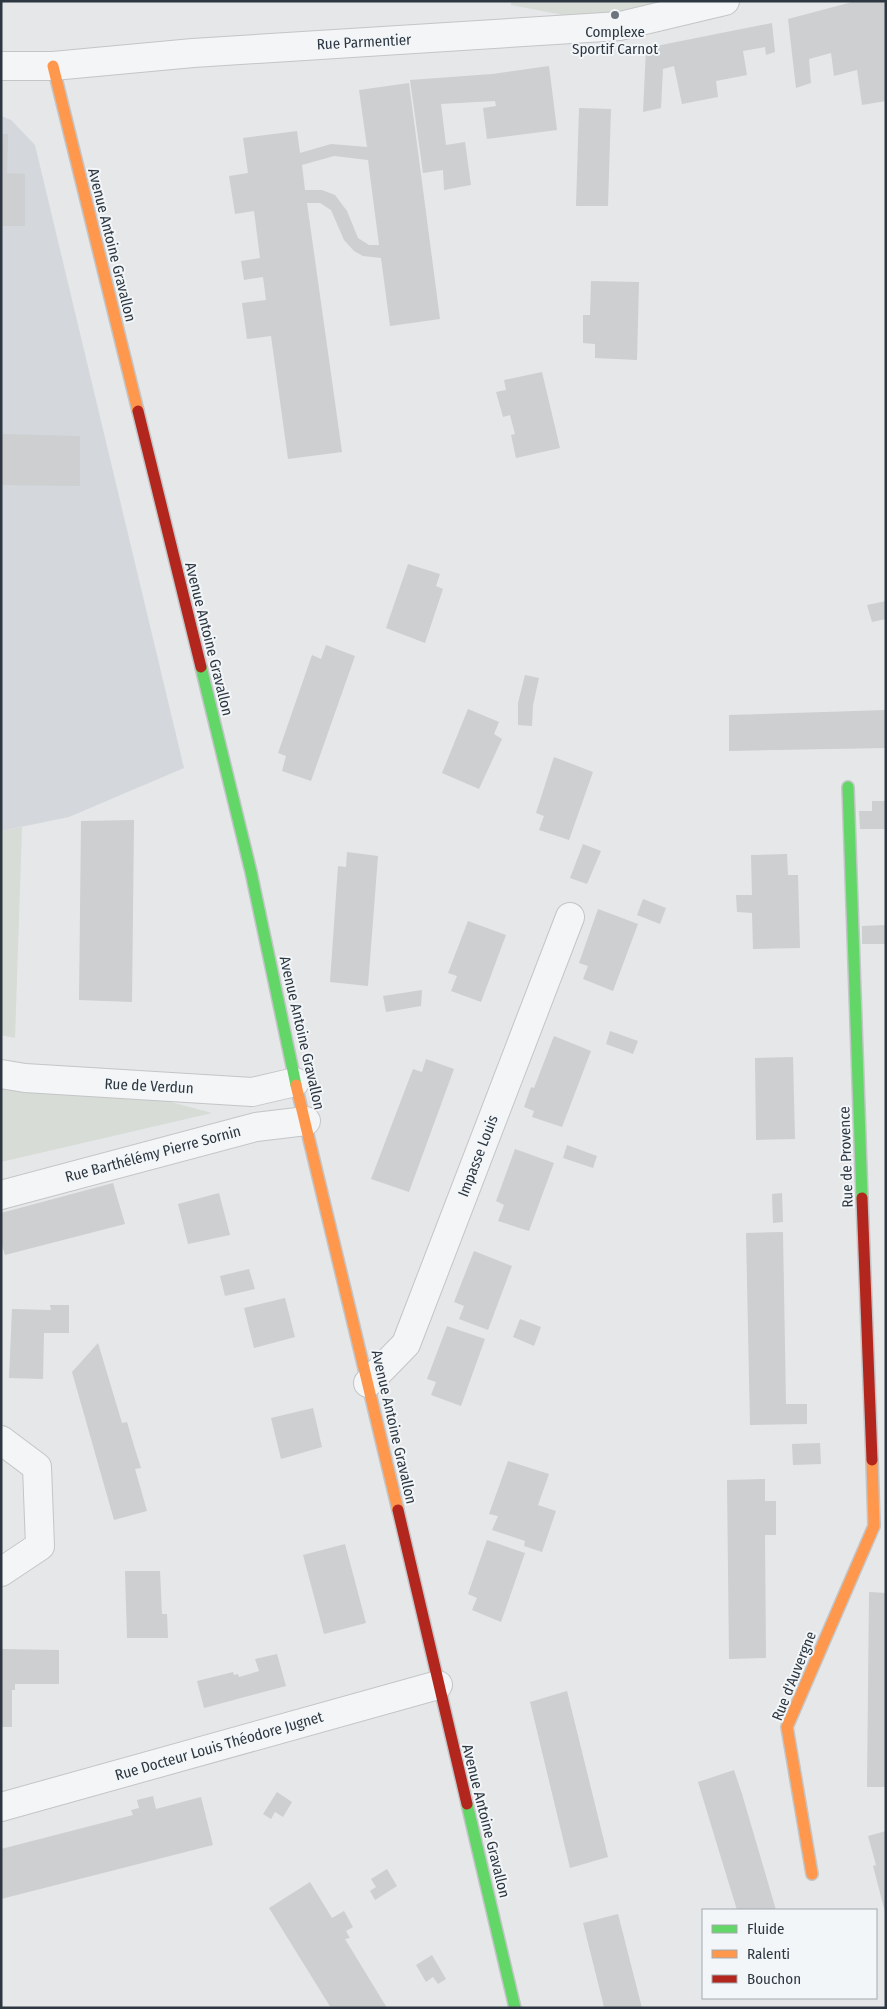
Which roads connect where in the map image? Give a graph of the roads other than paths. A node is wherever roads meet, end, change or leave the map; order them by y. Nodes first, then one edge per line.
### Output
1 (724, 1) edge
2 (1, 66) edge
3 (53, 66) junction
4 (848, 787) dead end
5 (570, 917) dead end
6 (1, 1074) edge
7 (295, 1082) junction
8 (306, 1121) junction
9 (1, 1195) edge
10 (368, 1383) junction
11 (1, 1440) edge
12 (880, 1528) edge
13 (1, 1572) edge
14 (438, 1685) junction
15 (1, 1807) edge
16 (812, 1874) dead end
17 (515, 2008) edge

1 - 3 street, Rue Parmentier
2 - 3 street, Rue Parmentier
3 - 7 street, Avenue Antoine Gravallon
4 - 12 street, Rue de Provence
5 - 10 street, Impasse Louis
6 - 7 street, Rue de Verdun
7 - 8 street, Avenue Antoine Gravallon
8 - 9 street, Rue Barthélémy Pierre Sornin
8 - 10 street, Avenue Antoine Gravallon
10 - 14 street, Avenue Antoine Gravallon
11 - 13 street
12 - 16 street, Rue d'Auvergne
14 - 15 street, Rue Docteur Louis Théodore Jugnet
14 - 17 street, Avenue Antoine Gravallon

